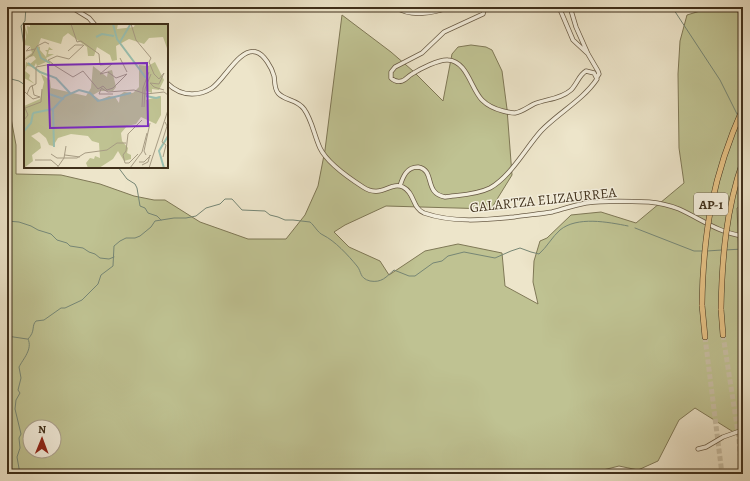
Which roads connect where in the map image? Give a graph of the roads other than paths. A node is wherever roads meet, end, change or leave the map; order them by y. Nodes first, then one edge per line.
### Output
1 (72, 7) edge
2 (395, 7) edge
3 (451, 7) edge
4 (485, 7) edge
5 (559, 7) edge
6 (570, 7) edge
7 (94, 24) edge
8 (588, 54) junction
9 (597, 77) junction
10 (168, 84) edge
11 (743, 108) edge
12 (743, 161) edge
13 (400, 186) junction
14 (743, 236) edge
15 (723, 335) tunnel mouth
16 (705, 337) tunnel mouth
17 (740, 431) dead end
18 (698, 449) dead end

1 - 7 street
2 - 3 street
4 - 9 street
5 - 8 street
6 - 8 street
8 - 9 street
9 - 13 street, GALARTZA ELIZAURREA
10 - 13 street
11 - 16 highway, AP-1, bridge
12 - 15 highway, AP-1, bridge
13 - 14 street, GALARTZA ELIZAURREA
17 - 18 street

